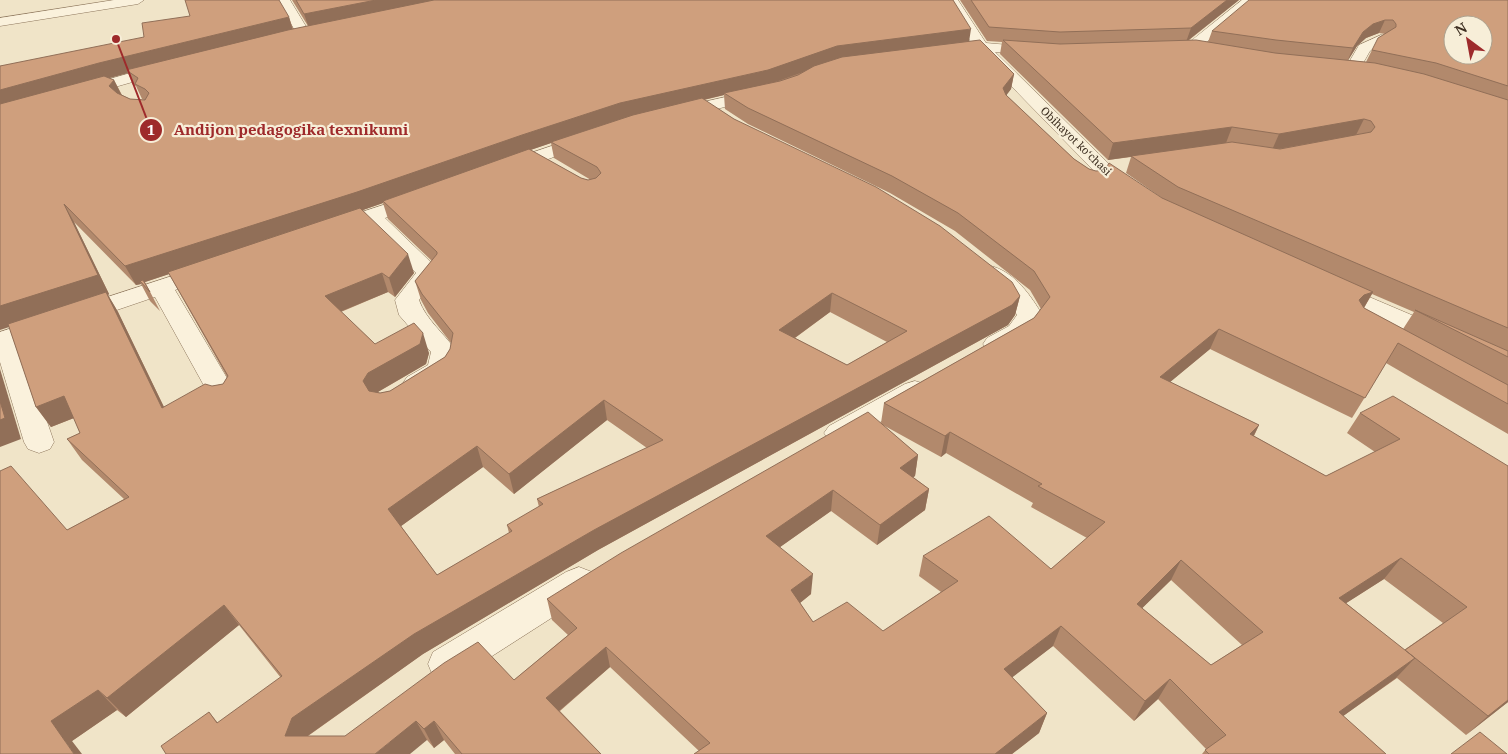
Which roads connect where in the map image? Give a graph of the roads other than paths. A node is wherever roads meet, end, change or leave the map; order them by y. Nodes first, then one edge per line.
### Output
1 (138, 0) edge
2 (284, 0) edge
3 (952, 0) edge
4 (1250, 0) edge
5 (0, 22) edge
6 (322, 30) edge
7 (304, 33) junction
8 (285, 38) edge
9 (1381, 39) edge
10 (981, 47) junction
11 (1151, 48) edge
12 (1057, 52) edge
13 (934, 53) edge
14 (183, 63) edge
15 (1334, 67) edge
16 (113, 83) junction
17 (782, 88) edge
18 (1022, 88) junction
19 (136, 94) edge
20 (66, 96) edge
21 (705, 106) junction
22 (654, 119) edge
23 (734, 125) edge
24 (599, 135) edge
25 (533, 157) junction
26 (1131, 165) edge
27 (1103, 169) junction
28 (558, 171) edge
29 (1078, 171) junction
30 (488, 174) edge
31 (434, 194) edge
32 (371, 216) junction
33 (316, 235) edge
34 (968, 255) edge
35 (225, 266) edge
36 (161, 287) junction
37 (1313, 289) edge
38 (1362, 311) junction
39 (3, 340) edge
40 (1411, 346) edge
41 (974, 356) edge
42 (1508, 366) edge
43 (940, 376) edge
44 (223, 395) edge
45 (394, 397) edge
46 (39, 442) dead end
47 (819, 444) edge
48 (603, 567) edge
49 (423, 681) edge

1 - 5 street
2 - 7 street
3 - 10 street, Obihayot koʻchasi
4 - 11 street
6 - 7 street
7 - 8 street
9 - 15 street
10 - 12 street
10 - 13 street
10 - 18 street, Obihayot koʻchasi
14 - 16 street
16 - 19 street
16 - 20 street
17 - 21 street
18 - 27 street, Obihayot koʻchasi
18 - 29 street
21 - 22 street
21 - 23 street
24 - 25 street
25 - 28 street
25 - 30 street
26 - 27 street
27 - 29 street
27 - 29 street, Obihayot koʻchasi
31 - 32 street
32 - 33 street
32 - 45 street
34 - 41 street
35 - 36 street
36 - 39 street
36 - 44 street
37 - 38 street
38 - 40 street
38 - 42 street
39 - 46 street
43 - 47 street
48 - 49 street

